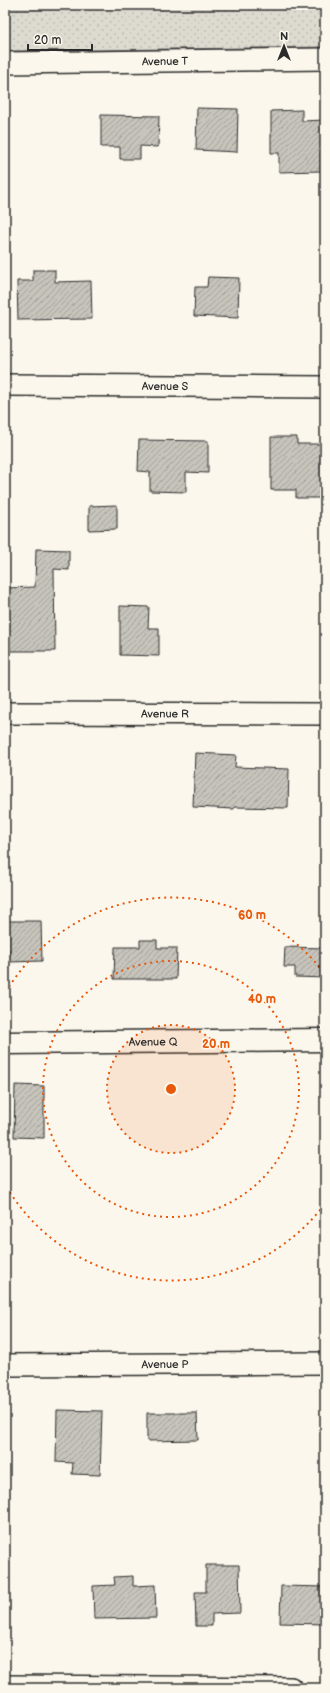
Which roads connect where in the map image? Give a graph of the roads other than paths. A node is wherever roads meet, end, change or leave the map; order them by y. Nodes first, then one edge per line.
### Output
1 (325, 59) edge
2 (5, 63) edge
3 (5, 384) edge
4 (325, 387) edge
5 (5, 713) edge
6 (325, 714) edge
7 (325, 1040) edge
8 (5, 1042) edge
9 (325, 1363) edge
10 (5, 1365) edge
11 (5, 1686) edge
12 (291, 1688) edge

1 - 2 street, Avenue T
3 - 4 street, Avenue S
5 - 6 street, Avenue R
7 - 8 street, Avenue Q
9 - 10 street, Avenue P
11 - 12 street

